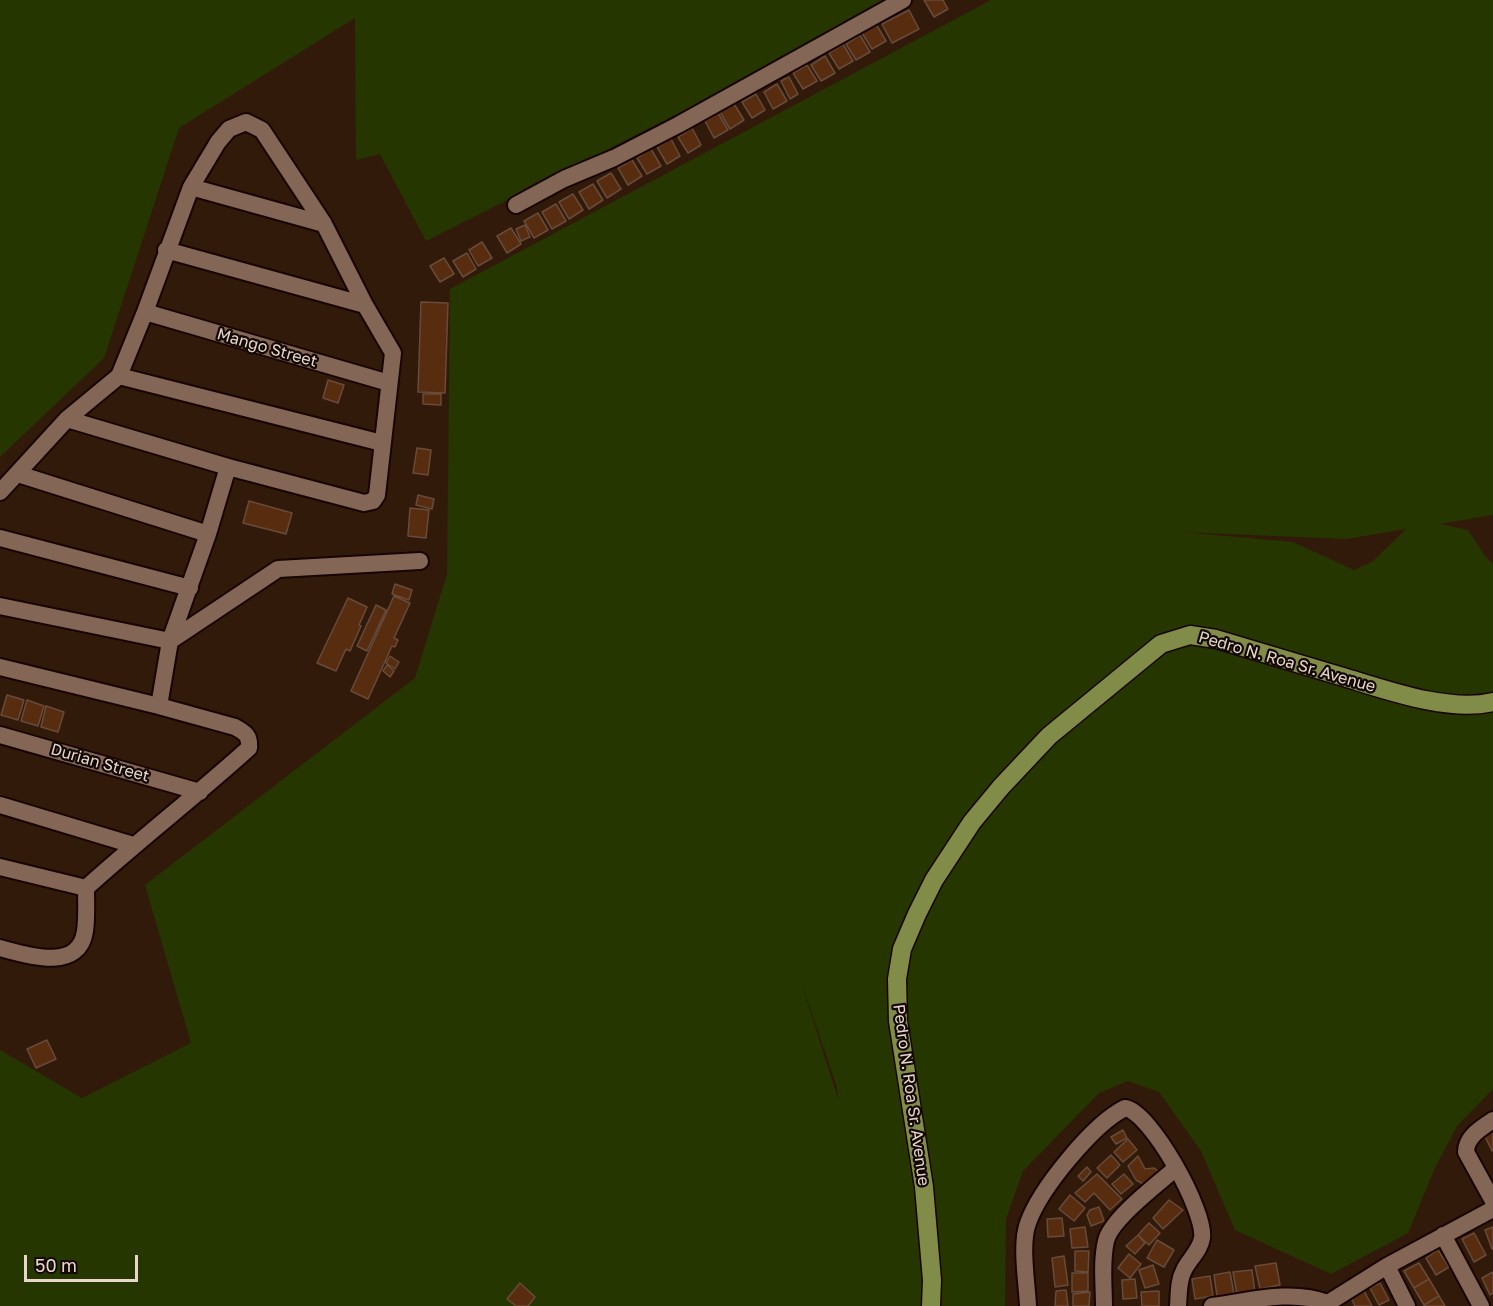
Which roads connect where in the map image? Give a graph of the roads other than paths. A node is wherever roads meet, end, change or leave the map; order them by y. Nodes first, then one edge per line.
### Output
1 (903, 0) edge
2 (191, 187) junction
3 (516, 205) dead end
4 (324, 224) junction
5 (166, 250) junction
6 (365, 305) junction
7 (145, 312) junction
8 (119, 376) junction
9 (389, 383) junction
10 (67, 419) junction
11 (382, 442) junction
12 (228, 467) junction
13 (18, 474) junction
14 (0, 492) edge
15 (208, 534) junction
16 (0, 538) edge
17 (420, 561) dead end
18 (190, 588) junction
19 (0, 606) edge
20 (170, 640) junction
21 (0, 667) edge
22 (1493, 702) edge
23 (159, 706) junction
24 (0, 735) edge
25 (200, 792) junction
26 (0, 805) edge
27 (133, 845) junction
28 (0, 867) edge
29 (86, 888) junction
30 (0, 948) edge
31 (1493, 1120) edge
32 (1176, 1168) junction
33 (1493, 1201) edge
34 (1493, 1209) edge
35 (1443, 1235) junction
36 (1387, 1266) junction
37 (1328, 1305) edge
38 (931, 1306) edge
39 (1028, 1306) edge
40 (1104, 1306) edge
41 (1178, 1306) edge
42 (1212, 1306) edge
43 (1407, 1306) edge
44 (1481, 1306) edge

1 - 3 street
2 - 4 street
2 - 4 street
2 - 5 street
4 - 6 street
5 - 6 street
5 - 7 street
6 - 9 street
7 - 8 street
7 - 9 street, Mango Street
8 - 10 street
8 - 11 street
9 - 11 street
10 - 12 street
10 - 13 street
11 - 12 street
12 - 15 street
13 - 14 street
13 - 15 street
15 - 18 street
16 - 18 street
17 - 20 street
18 - 20 street
19 - 20 street
20 - 23 street
21 - 23 street
22 - 38 main road, Pedro N. Roa Sr. Avenue
23 - 25 street
24 - 25 street, Durian Street
25 - 27 street
26 - 27 street
27 - 29 street
28 - 29 street
29 - 30 street
31 - 33 street
32 - 39 street
32 - 40 street
32 - 41 street
34 - 35 street
35 - 36 street
35 - 44 street
36 - 37 street
36 - 43 street
37 - 42 street

